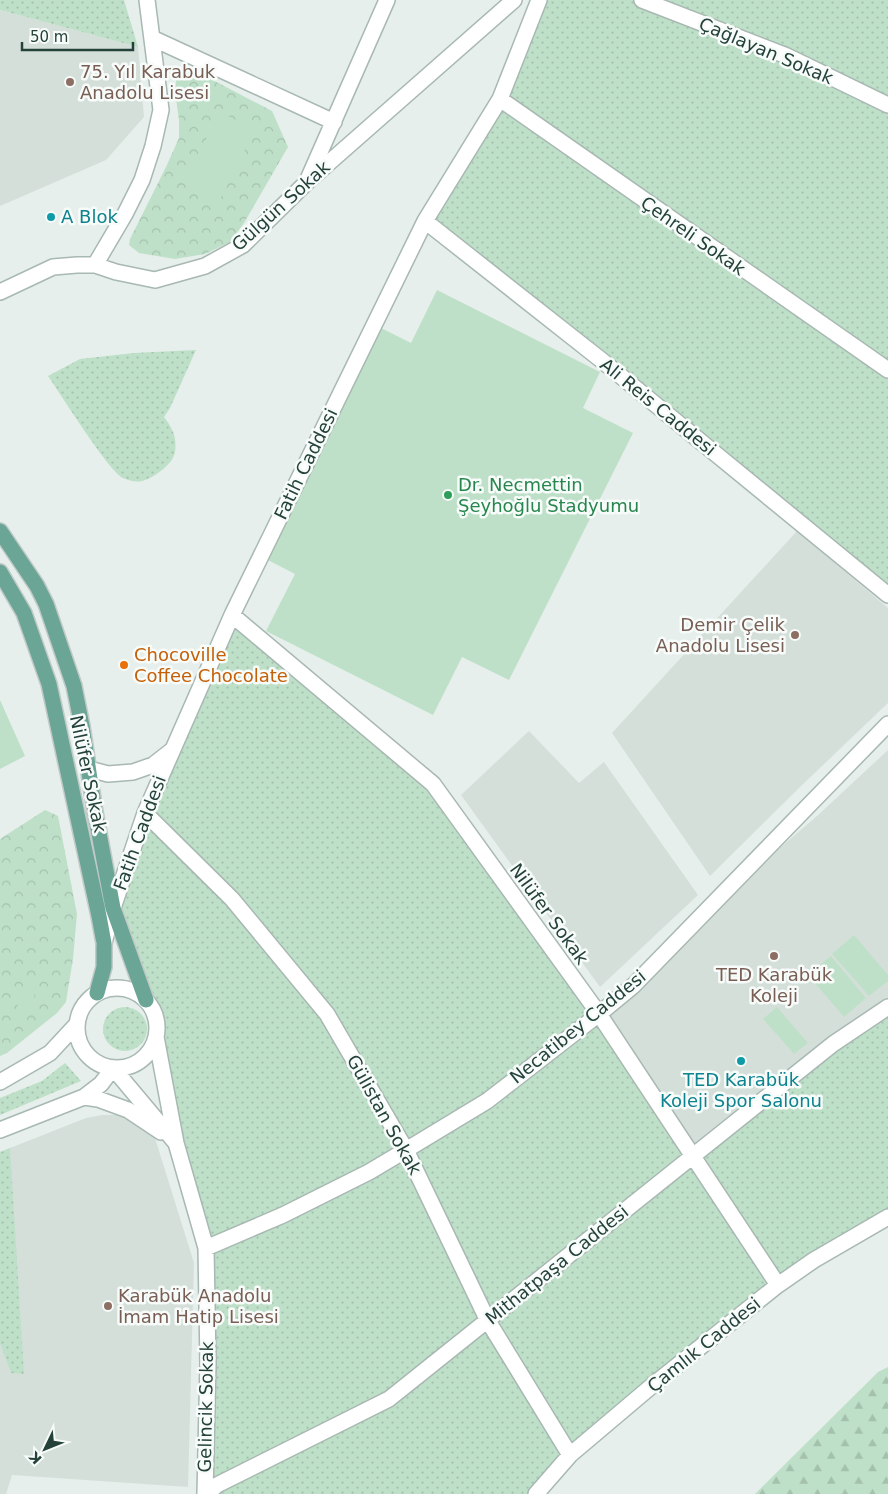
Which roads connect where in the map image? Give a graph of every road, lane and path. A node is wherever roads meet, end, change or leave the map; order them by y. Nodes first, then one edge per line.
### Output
1 (147, 0) edge
2 (387, 0) edge
3 (514, 0) edge
4 (539, 0) edge
5 (642, 0) edge
6 (152, 38) junction
7 (500, 99) junction
8 (888, 105) edge
9 (334, 122) junction
10 (307, 182) junction
11 (425, 222) junction
12 (95, 265) junction
13 (0, 292) edge
14 (888, 370) edge
15 (0, 531) edge
16 (0, 572) edge
17 (888, 596) edge
18 (232, 615) junction
19 (888, 724) edge
20 (172, 750) junction
21 (88, 769) junction
22 (145, 813) junction
23 (113, 908) junction
24 (104, 943) junction
25 (97, 993) junction
26 (146, 1000) junction
27 (888, 1007) edge
28 (599, 1014) junction
29 (76, 1026) junction
30 (156, 1038) junction
31 (113, 1068) junction
32 (0, 1082) edge
33 (84, 1097) junction
34 (0, 1130) edge
35 (176, 1143) junction
36 (406, 1150) junction
37 (693, 1156) junction
38 (888, 1217) edge
39 (206, 1248) junction
40 (778, 1285) junction
41 (488, 1321) junction
42 (570, 1455) junction
43 (206, 1494) edge
44 (536, 1494) edge

1 - 6 street
2 - 9 street
3 - 10 street, Gülgün Sokak
4 - 7 street, Fatih Caddesi
5 - 8 street, Çağlayan Sokak
6 - 9 street
6 - 12 street
7 - 11 street, Fatih Caddesi
7 - 14 street, Çehreli Sokak
9 - 10 street
10 - 12 street, Gülgün Sokak
11 - 17 street, Ali Reis Caddesi
11 - 18 street, Fatih Caddesi
12 - 13 street, Gülgün Sokak
15 - 21 main road, Nilüfer Sokak
16 - 24 main road, Nilüfer Sokak
18 - 20 street, Fatih Caddesi
18 - 28 street, Nilüfer Sokak
19 - 28 street, Necatibey Caddesi
20 - 21 street, Nilüfer Sokak
20 - 22 street, Fatih Caddesi
21 - 23 main road, Nilüfer Sokak
22 - 23 street, Fatih Caddesi
22 - 36 street, Gülistan Sokak
23 - 24 street, Fatih Caddesi
23 - 26 main road, Nilüfer Sokak
24 - 25 main road, Nilüfer Sokak
25 - 26 street
25 - 29 street
26 - 30 street
27 - 37 street, Mithatpaşa Caddesi
28 - 36 street, Necatibey Caddesi
28 - 37 street, Nilüfer Sokak
29 - 31 street
29 - 32 street
30 - 31 street
30 - 35 street, Gelincik Sokak
31 - 33 street
31 - 35 street
33 - 34 street
33 - 35 street
35 - 39 street, Gelincik Sokak
36 - 39 street, Necatibey Caddesi
36 - 41 street, Gülistan Sokak
37 - 40 street, Nilüfer Sokak
37 - 41 street, Mithatpaşa Caddesi
38 - 40 street, Çamlık Caddesi
39 - 43 street, Gelincik Sokak
40 - 42 street, Çamlık Caddesi
41 - 42 street, Gülistan Sokak
41 - 43 street, Mithatpaşa Caddesi
42 - 44 street, Çamlık Caddesi

